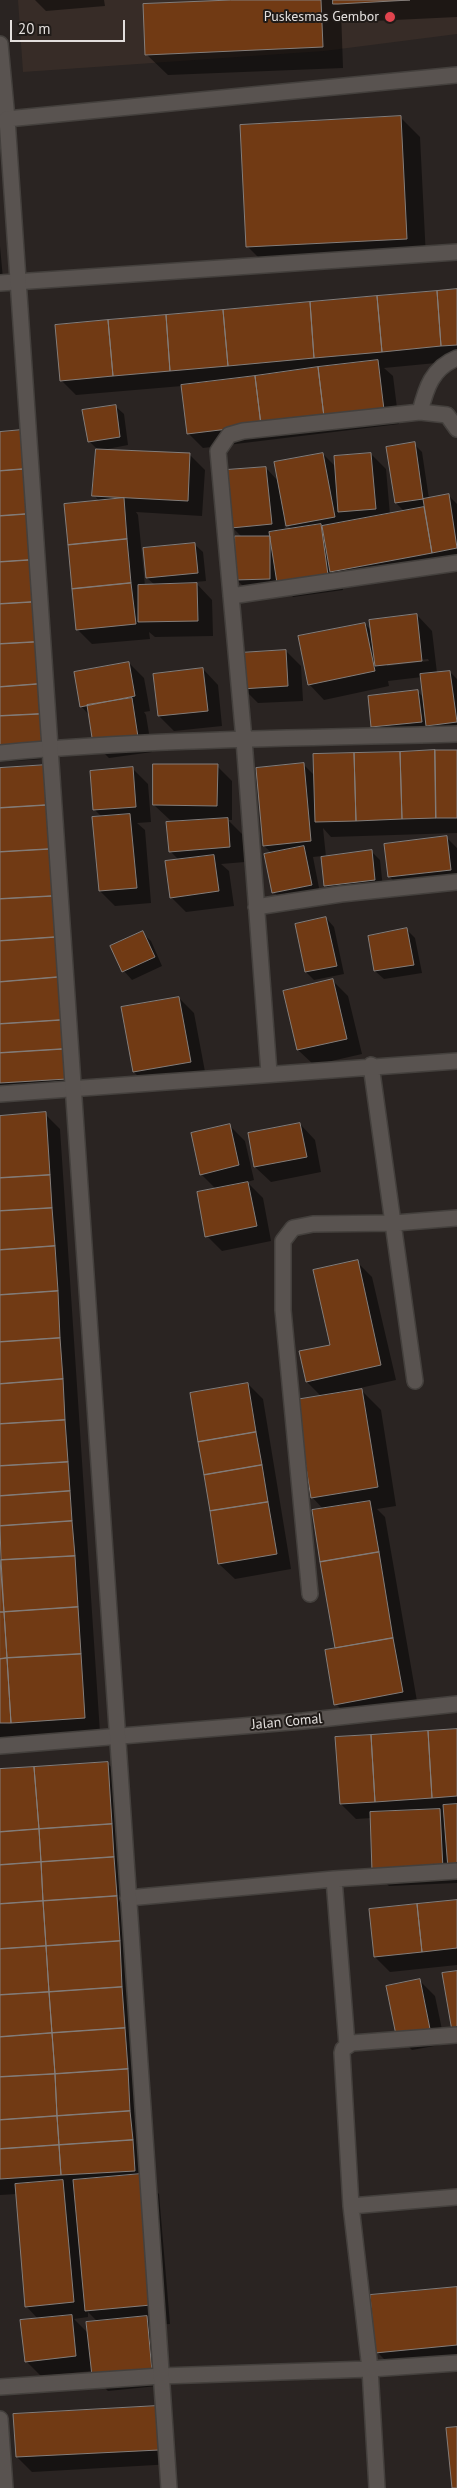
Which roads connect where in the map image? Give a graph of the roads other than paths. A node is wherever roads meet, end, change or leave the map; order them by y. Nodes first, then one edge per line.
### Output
1 (0, 44) edge
2 (457, 75) edge
3 (3, 120) edge
4 (457, 252) edge
5 (17, 282) junction
6 (0, 283) edge
7 (457, 358) edge
8 (420, 412) junction
9 (457, 429) edge
10 (457, 562) edge
11 (231, 596) junction
12 (457, 734) edge
13 (244, 740) junction
14 (49, 749) junction
15 (0, 753) edge
16 (457, 882) edge
17 (256, 907) junction
18 (457, 1060) edge
19 (371, 1066) junction
20 (269, 1074) junction
21 (72, 1087) junction
22 (0, 1094) edge
23 (457, 1218) edge
24 (395, 1223) junction
25 (415, 1381) dead end
26 (310, 1594) dead end
27 (457, 1704) edge
28 (116, 1736) junction
29 (0, 1746) edge
30 (457, 1871) edge
31 (334, 1880) junction
32 (128, 1898) junction
33 (457, 2035) edge
34 (347, 2045) junction
35 (457, 2197) edge
36 (352, 2206) junction
37 (457, 2363) edge
38 (370, 2369) junction
39 (161, 2376) junction
40 (0, 2387) edge
41 (0, 2419) edge
42 (5, 2488) edge
43 (169, 2488) edge
44 (377, 2488) edge

1 - 3 street
2 - 3 street
3 - 5 street
4 - 5 street
5 - 6 street
5 - 14 street
7 - 8 street
8 - 9 street
8 - 11 street
10 - 11 street
11 - 13 street
12 - 13 street
13 - 14 street
13 - 17 street
14 - 15 street
14 - 21 street
16 - 17 street
17 - 20 street
18 - 19 street
19 - 20 street
19 - 24 street
20 - 21 street
21 - 22 street
21 - 28 street
23 - 24 street
24 - 25 street
24 - 26 street
27 - 28 street, Jalan Comal
28 - 29 street, Jalan Comal
28 - 32 street
30 - 31 street
31 - 32 street
31 - 34 street
32 - 39 street
33 - 34 street
34 - 36 street
35 - 36 street
36 - 38 street
37 - 38 street
38 - 39 street
38 - 44 street
39 - 40 street
39 - 43 street
41 - 42 street

